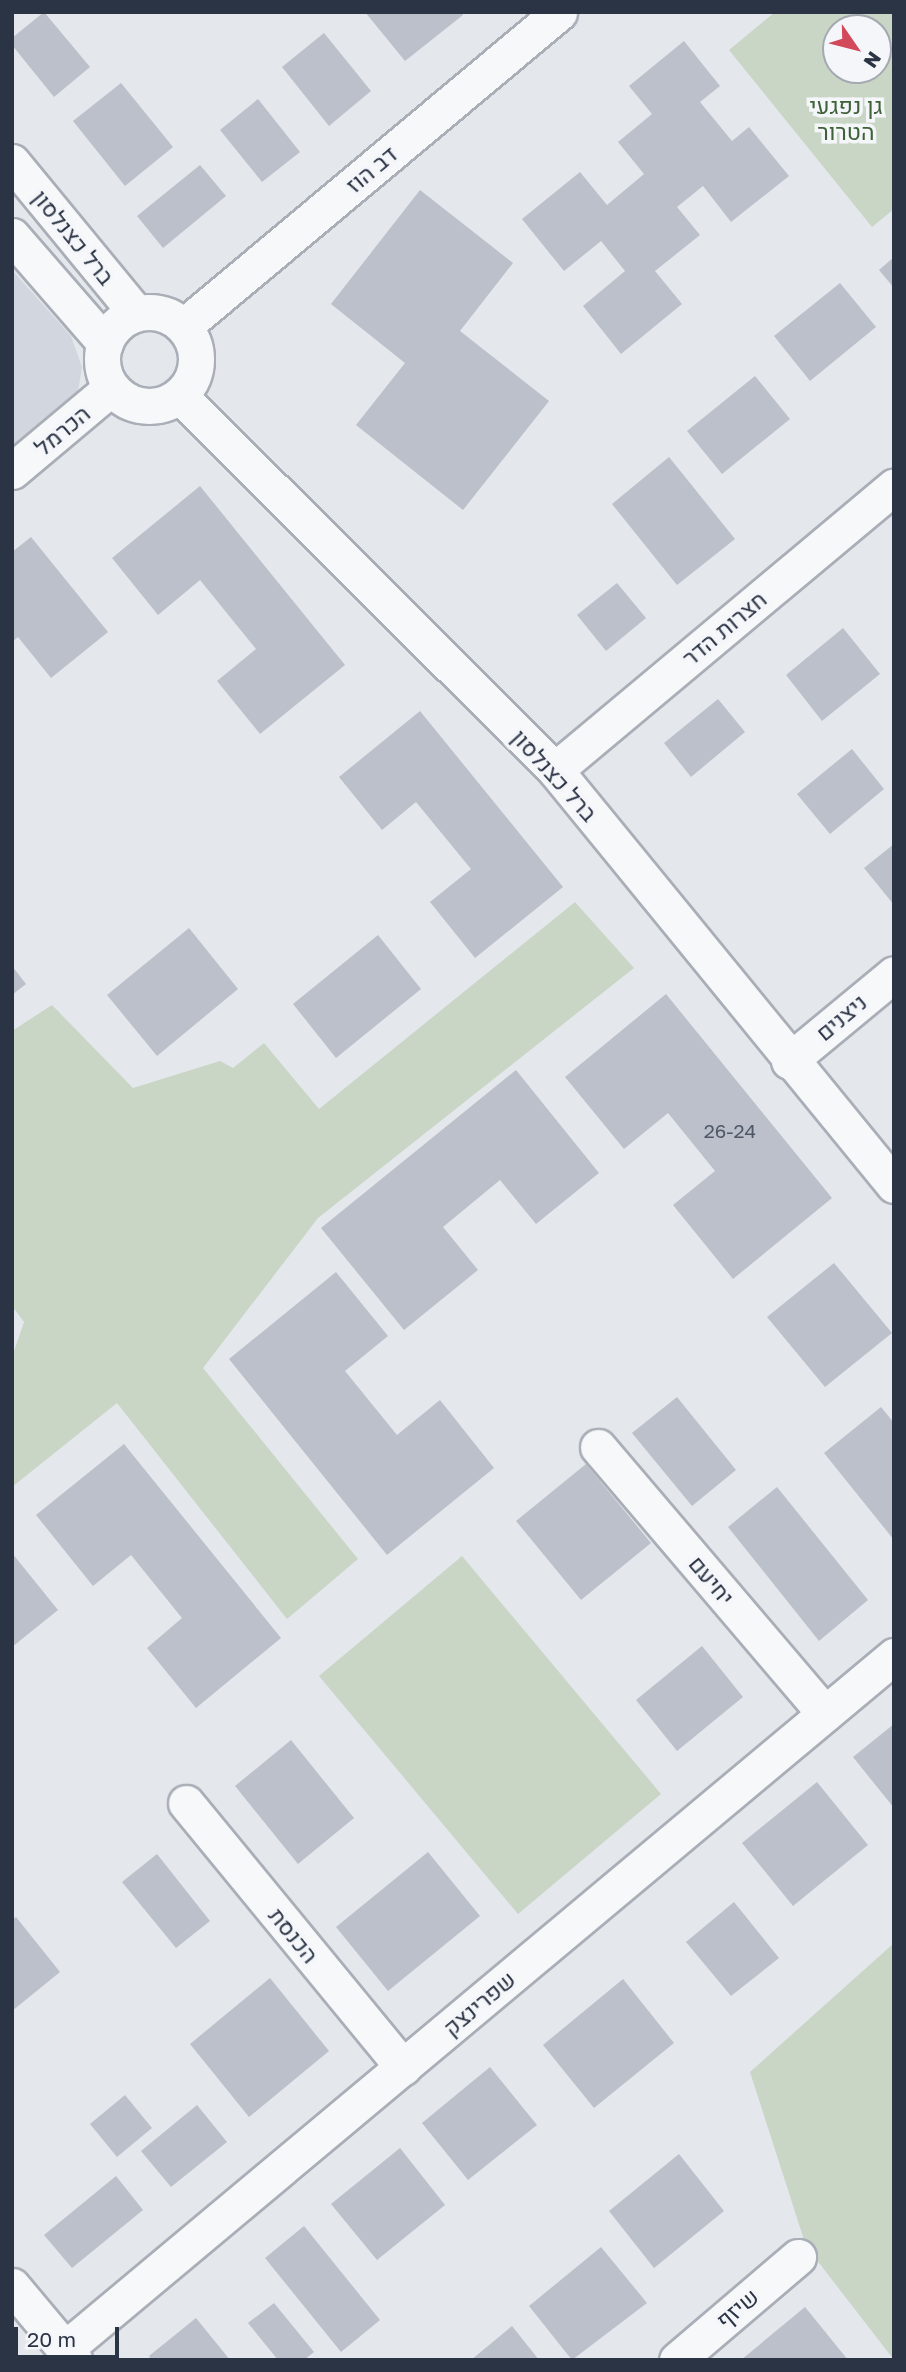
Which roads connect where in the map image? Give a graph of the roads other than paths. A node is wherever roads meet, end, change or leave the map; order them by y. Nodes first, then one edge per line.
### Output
1 (559, 12) edge
2 (12, 162) edge
3 (12, 236) edge
4 (136, 313) junction
5 (184, 326) junction
6 (104, 342) junction
7 (111, 388) junction
8 (180, 396) junction
9 (12, 471) edge
10 (894, 487) edge
11 (555, 770) junction
12 (894, 974) edge
13 (789, 1061) junction
14 (894, 1185) edge
15 (598, 1447) dead end
16 (894, 1656) edge
17 (825, 1714) junction
18 (186, 1803) dead end
19 (403, 2067) junction
20 (798, 2257) dead end
21 (12, 2286) edge
22 (69, 2354) edge
23 (677, 2360) edge

1 - 5 street, דב הוז
2 - 4 street, ברל כצנלסון
3 - 6 street, ברל כצנלסון
4 - 5 street
4 - 6 street
5 - 8 street
6 - 7 street
7 - 8 street
7 - 9 street, הכרמל
8 - 11 street, ברל כצנלסון
10 - 11 street, חצרות הדר
11 - 13 street, ברל כצנלסון
12 - 13 street, ניצנים
13 - 14 street, ברל כצנלסון
15 - 17 street, יחיעם
16 - 17 street, שפרינצק
17 - 19 street, שפרינצק
18 - 19 street, הכנסת
19 - 22 street, שפרינצק
20 - 23 street, שיזף
21 - 22 street

